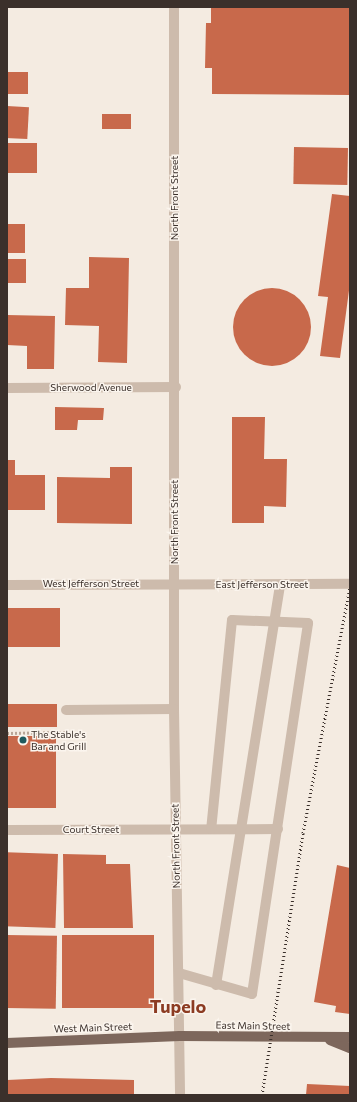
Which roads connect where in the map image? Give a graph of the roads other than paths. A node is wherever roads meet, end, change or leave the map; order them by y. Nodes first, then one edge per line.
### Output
1 (174, 7) edge
2 (176, 387) junction
3 (7, 388) edge
4 (175, 584) junction
5 (350, 584) edge
6 (7, 585) edge
7 (280, 585) junction
8 (274, 622) junction
9 (174, 709) junction
10 (66, 710) dead end
11 (278, 828) junction
12 (211, 829) junction
13 (241, 829) junction
14 (7, 830) edge
15 (176, 830) junction
16 (179, 973) junction
17 (216, 984) junction
18 (180, 1036) junction
19 (325, 1038) junction
20 (350, 1038) edge
21 (7, 1043) edge
22 (350, 1048) edge
23 (180, 1095) edge

1 - 2 street, North Front Street
2 - 3 street, Sherwood Avenue
2 - 4 street, North Front Street
4 - 6 street, West Jefferson Street
4 - 7 street, East Jefferson Street
4 - 9 street, North Front Street
5 - 7 street, East Jefferson Street
7 - 8 street
8 - 11 street
8 - 12 street
8 - 13 street
9 - 10 street
9 - 15 street, North Front Street
11 - 13 street, Court Street
11 - 17 street
12 - 13 street, Court Street
12 - 15 street, Court Street
13 - 17 street
14 - 15 street, Court Street
15 - 16 street, North Front Street
16 - 17 street
16 - 18 street, North Front Street
18 - 19 main road, East Main Street
18 - 21 main road, West Main Street
18 - 23 street, North Front Street
19 - 20 main road, East Main Street
19 - 22 main road, East Main Street

